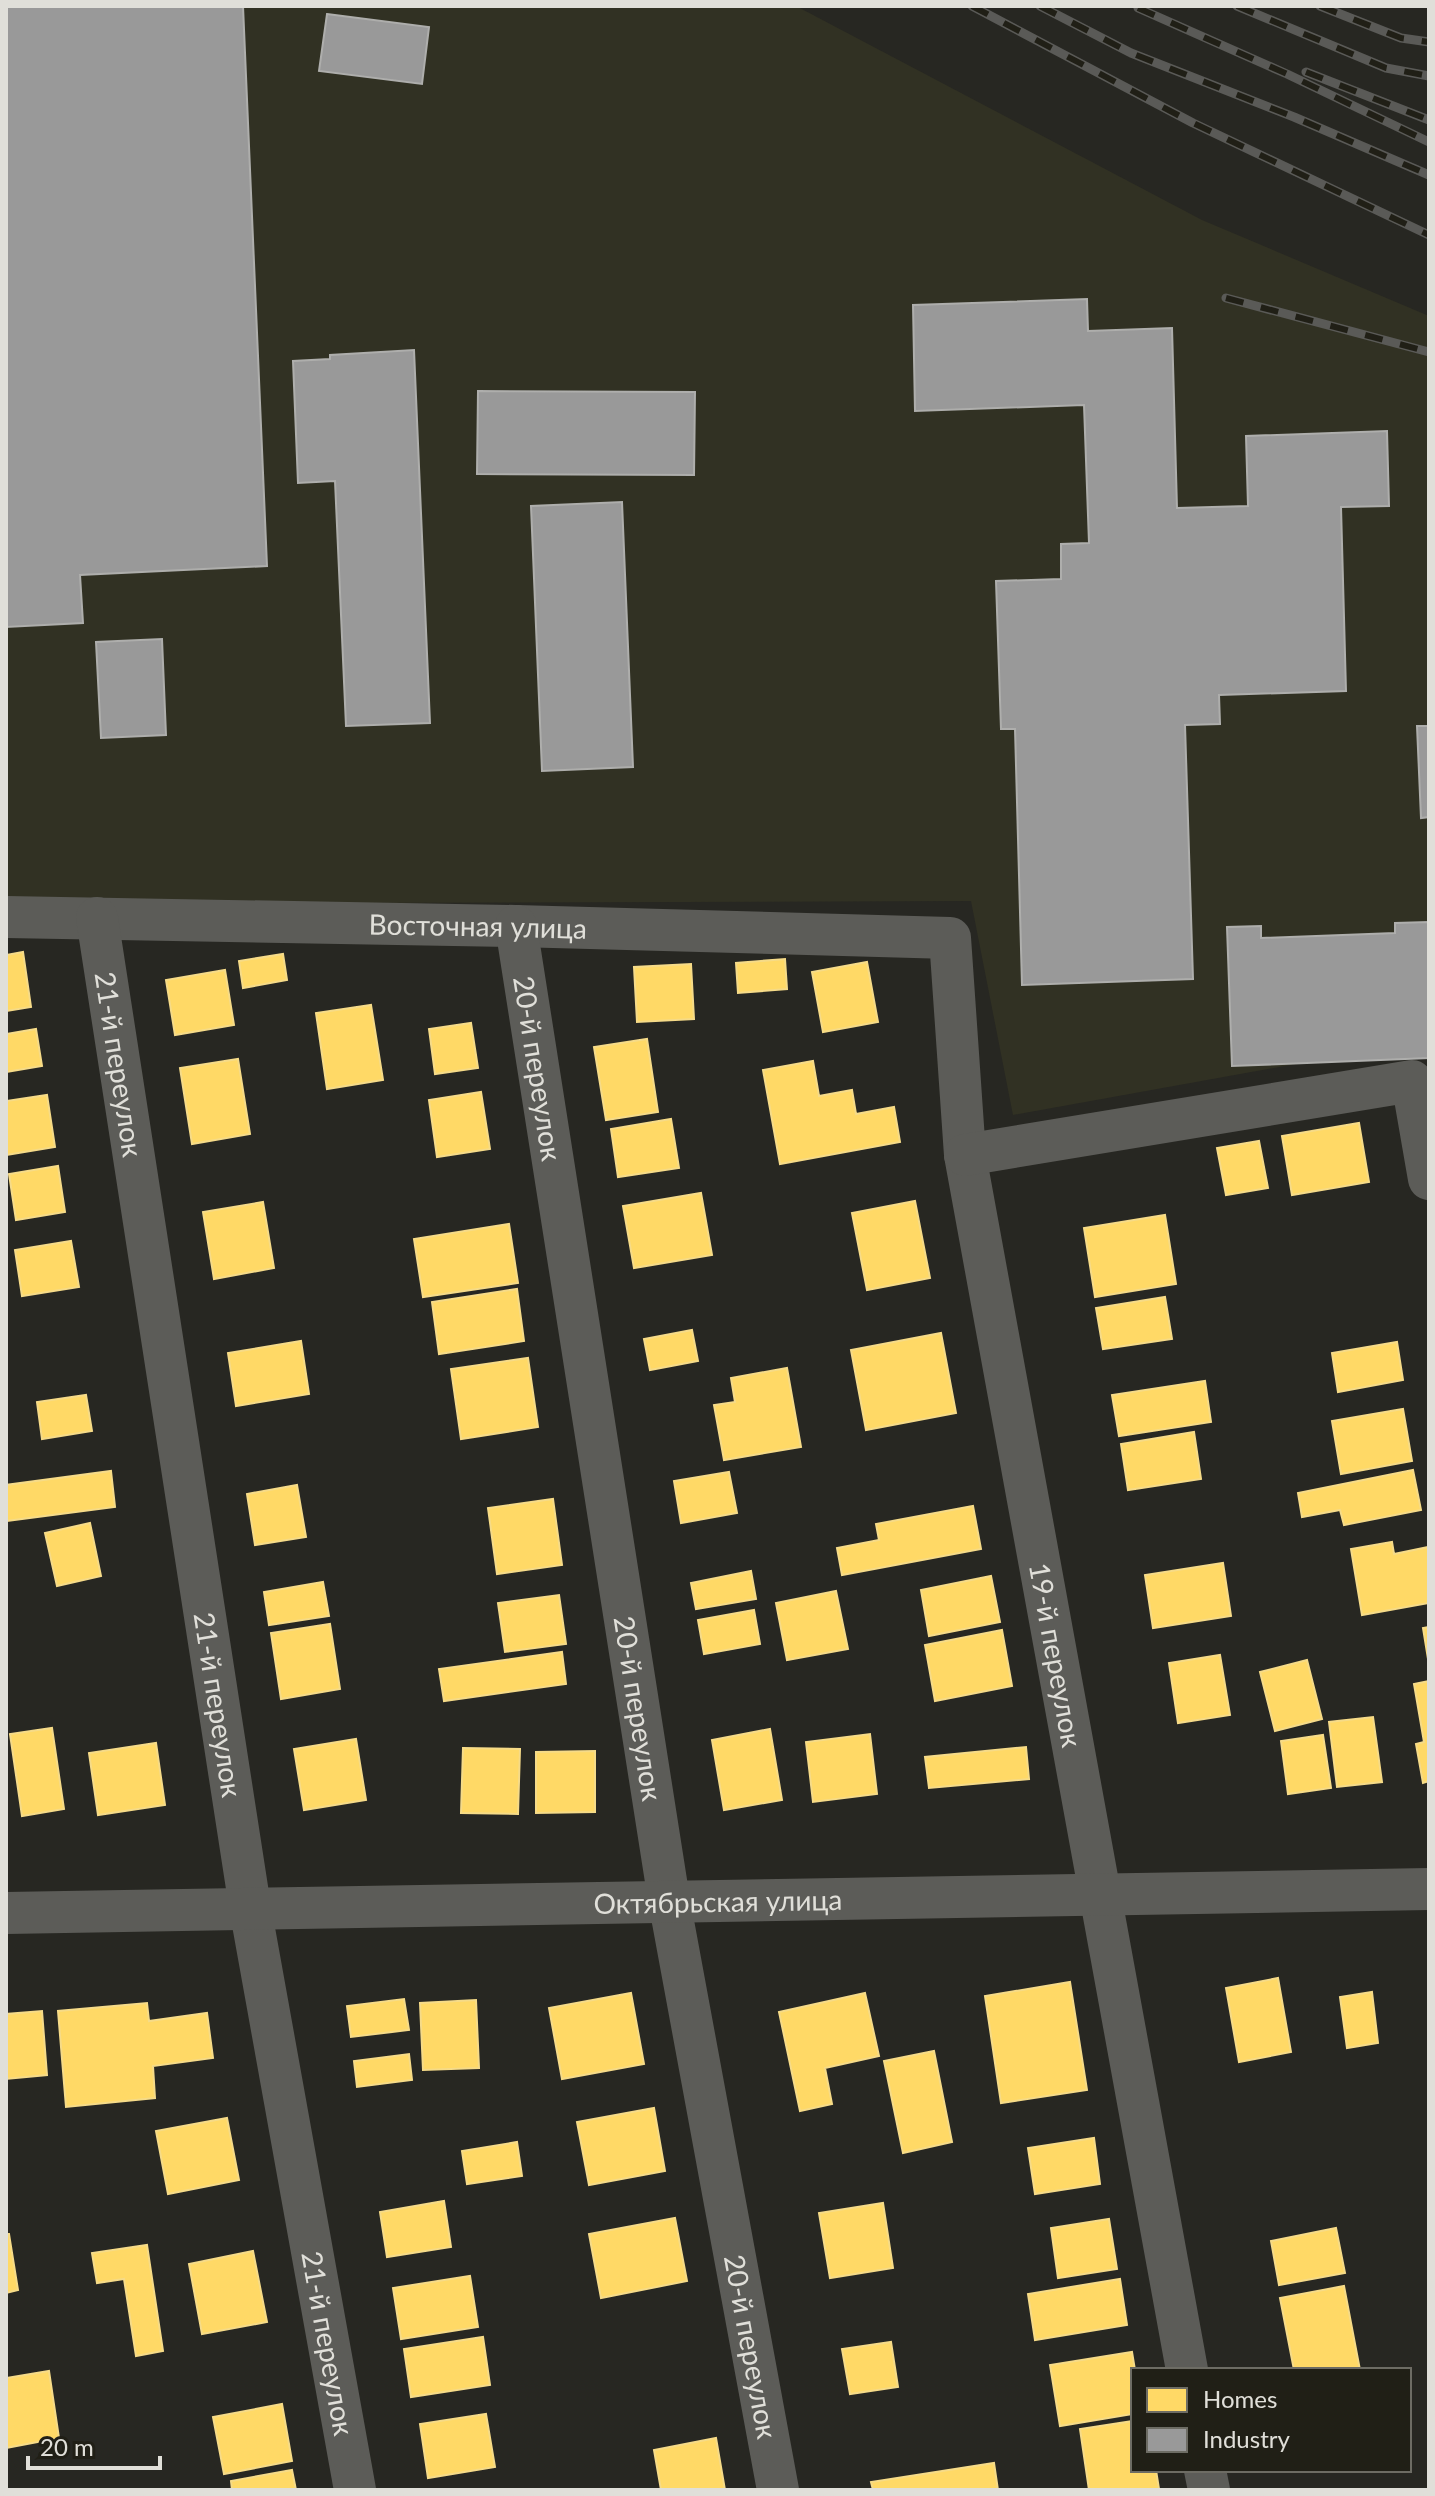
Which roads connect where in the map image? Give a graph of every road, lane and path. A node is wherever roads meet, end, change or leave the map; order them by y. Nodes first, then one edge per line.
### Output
1 (6, 917) edge
2 (97, 918) junction
3 (516, 926) junction
4 (950, 938) joint
5 (965, 1155) junction
6 (1429, 1179) edge
7 (1429, 1889) edge
8 (1100, 1894) junction
9 (669, 1900) junction
10 (250, 1907) junction
11 (6, 1913) edge
12 (1187, 2368) edge
13 (355, 2490) edge
14 (778, 2490) edge

1 - 2 street, Восточная улица
2 - 3 street, Восточная улица
2 - 10 street, 21-й переулок
3 - 4 street, Восточная улица
3 - 9 street, 20-й переулок
4 - 5 street, 19-й переулок
5 - 6 street
5 - 8 street, 19-й переулок
7 - 8 street, Октябрьская улица
8 - 9 street, Октябрьская улица
8 - 12 street, 19-й переулок
9 - 10 street, Октябрьская улица
9 - 14 street, 20-й переулок
10 - 11 street, Октябрьская улица
10 - 13 street, 21-й переулок

